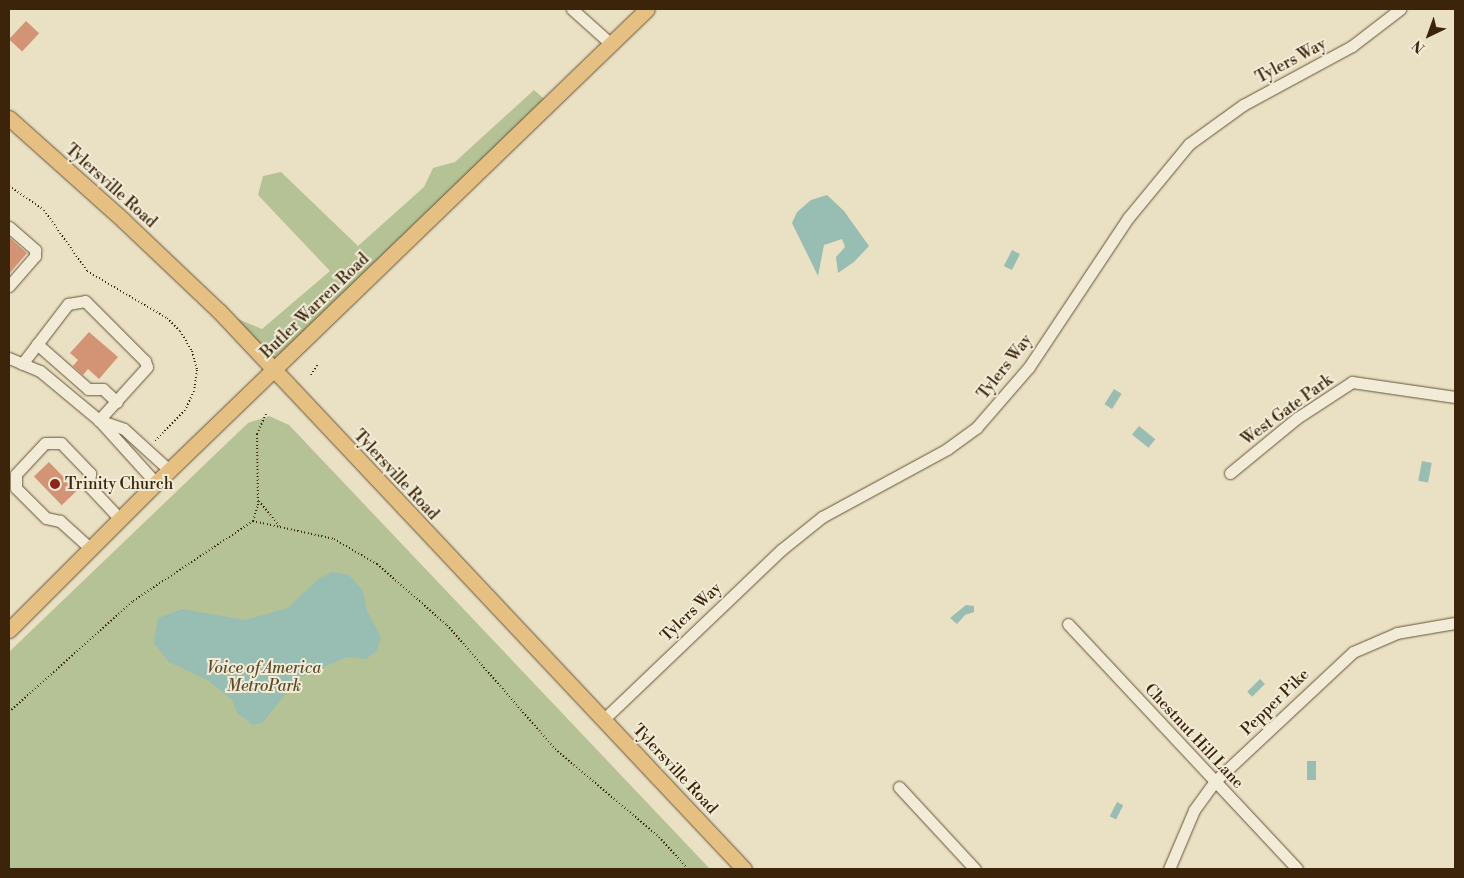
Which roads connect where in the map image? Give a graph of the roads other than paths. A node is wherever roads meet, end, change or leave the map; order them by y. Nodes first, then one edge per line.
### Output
1 (572, 9) edge
2 (647, 9) edge
3 (1400, 9) edge
4 (610, 44) junction
5 (9, 118) edge
6 (9, 227) edge
7 (9, 286) edge
8 (37, 344) junction
9 (9, 358) edge
10 (22, 364) junction
11 (274, 370) junction
12 (1455, 398) edge
13 (117, 402) junction
14 (99, 420) junction
15 (169, 470) junction
16 (1230, 473) dead end
17 (156, 483) junction
18 (120, 519) junction
19 (91, 549) junction
20 (1455, 623) edge
21 (1068, 624) dead end
22 (9, 630) edge
23 (604, 719) junction
24 (1214, 782) junction
25 (899, 787) dead end
26 (744, 869) edge
27 (975, 869) edge
28 (1169, 869) edge
29 (1297, 869) edge

1 - 4 street
2 - 4 main road, Butler Warren Road
3 - 23 street, Tylers Way
4 - 11 main road, Butler Warren Road
5 - 11 main road, Tylersville Road
6 - 7 street
8 - 10 street
8 - 13 street
8 - 13 street
9 - 10 street
10 - 14 street
11 - 15 main road, Butler Warren Road
11 - 23 main road, Tylersville Road
12 - 16 street, West Gate Park
13 - 14 street
14 - 15 street
14 - 17 street
15 - 17 main road, Butler Warren Road
17 - 18 main road, Butler Warren Road
18 - 19 main road, Butler Warren Road
18 - 19 street
19 - 22 main road, Butler Warren Road
20 - 24 street, Pepper Pike
21 - 24 street, Chestnut Hill Lane
23 - 26 main road, Tylersville Road
24 - 28 street, Pepper Pike
24 - 29 street, Chestnut Hill Lane
25 - 27 street

